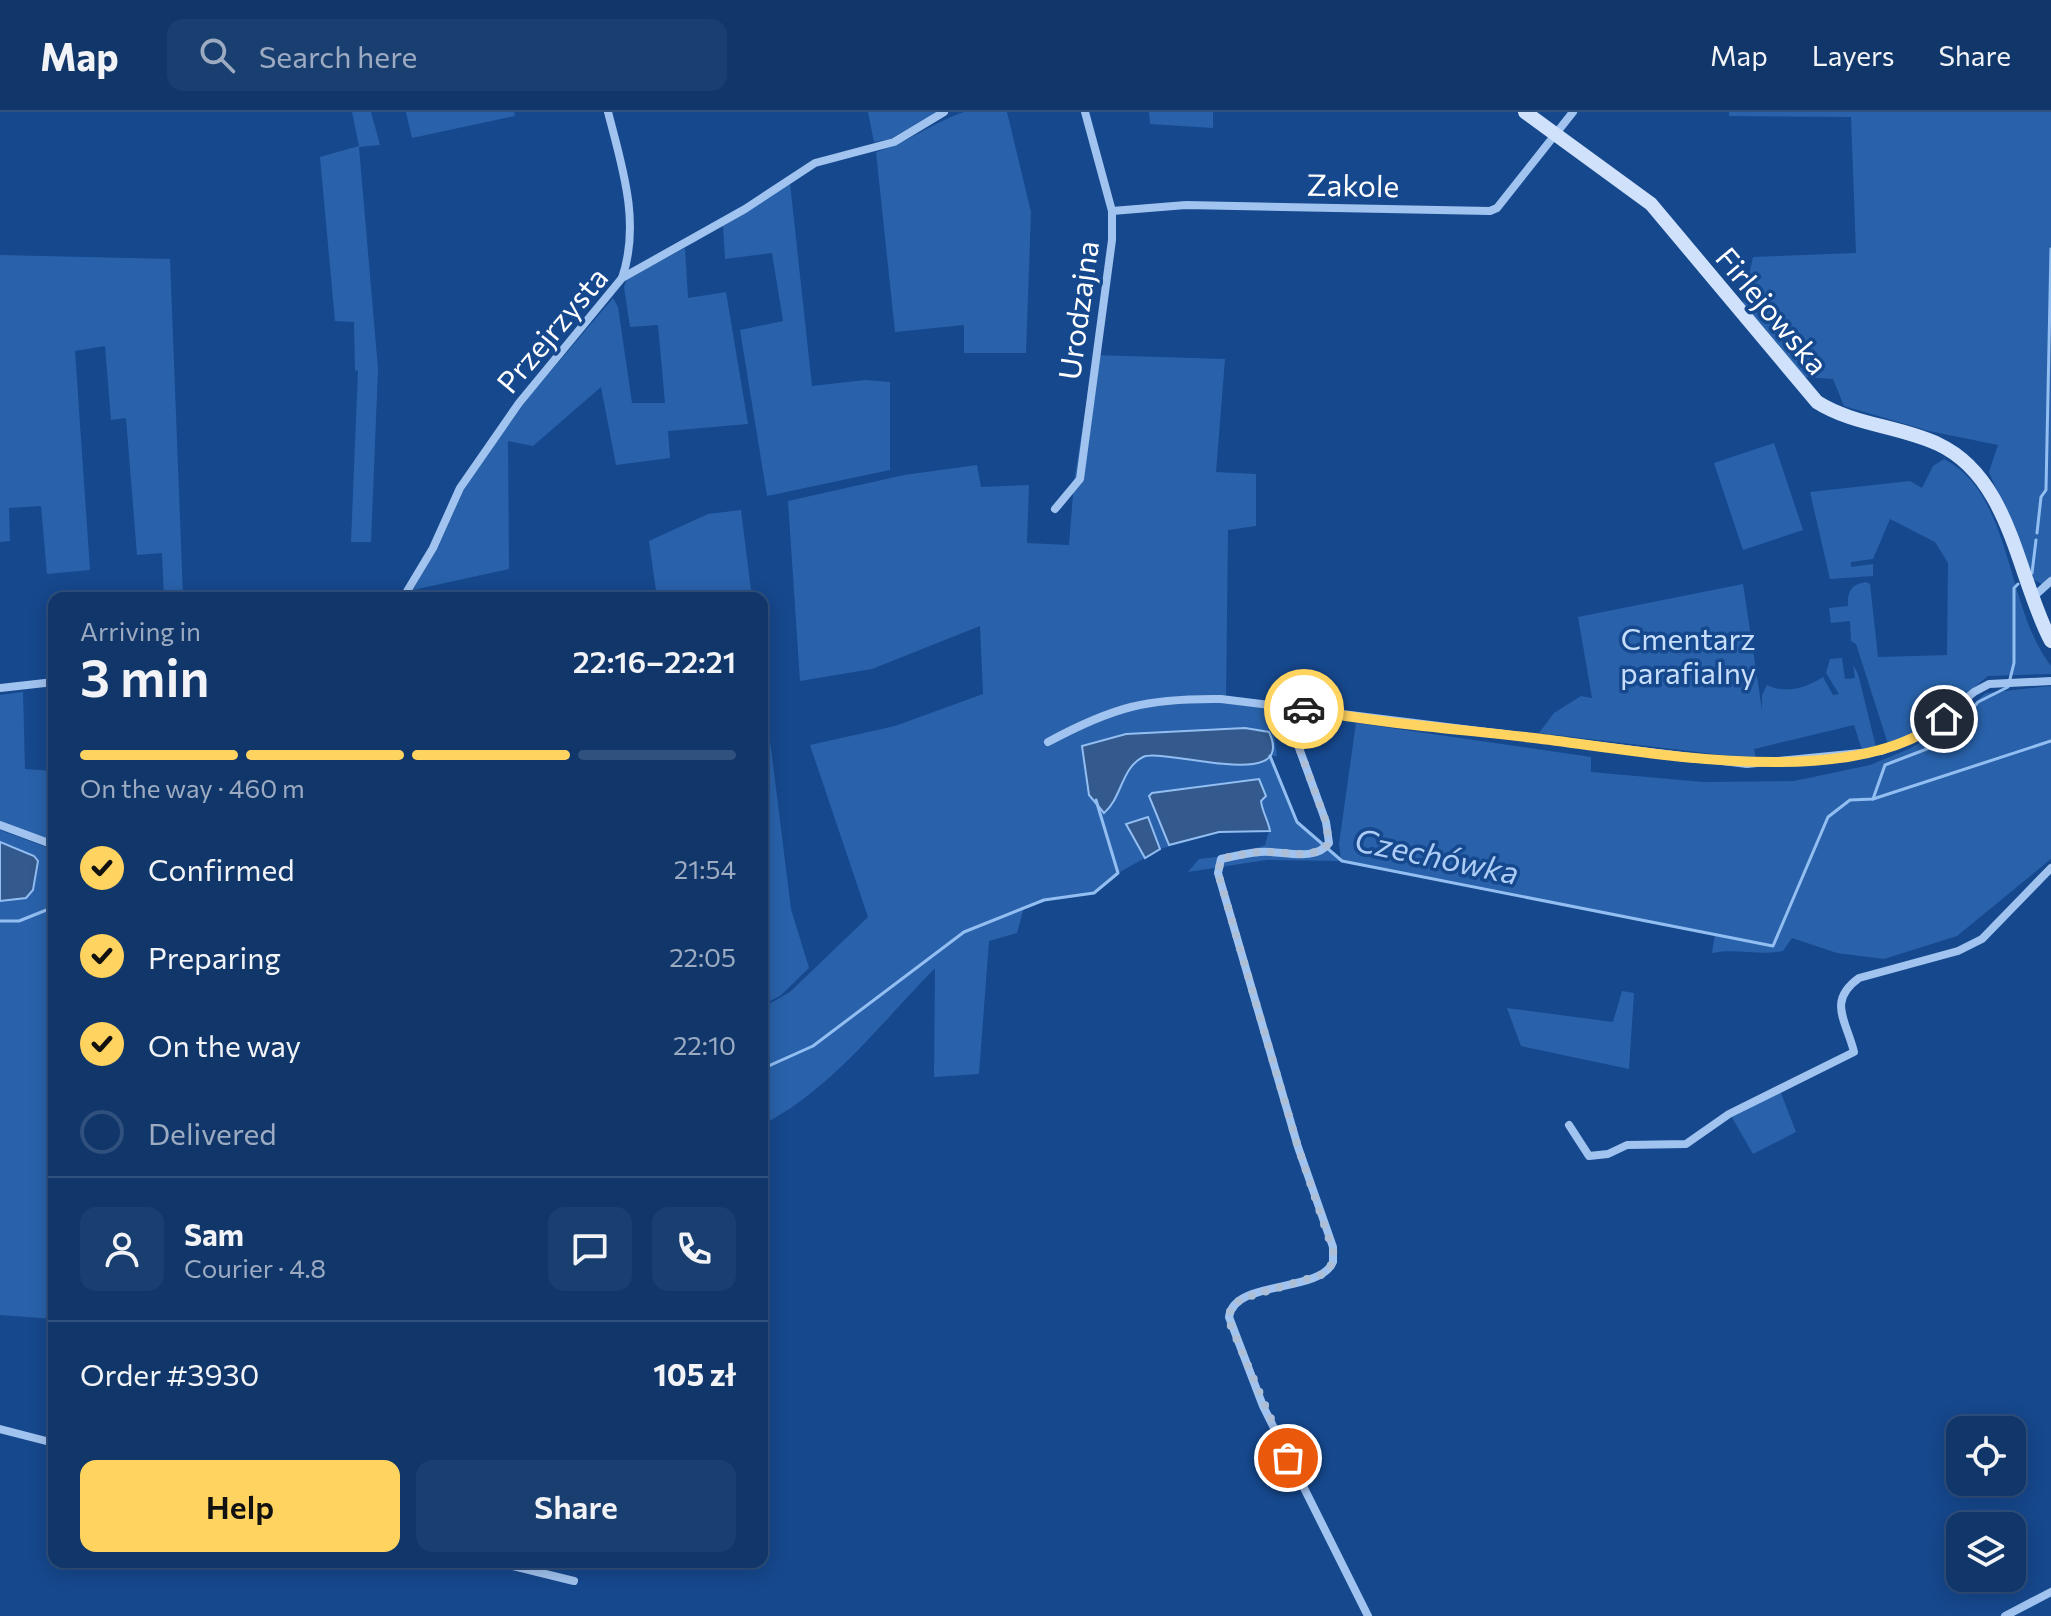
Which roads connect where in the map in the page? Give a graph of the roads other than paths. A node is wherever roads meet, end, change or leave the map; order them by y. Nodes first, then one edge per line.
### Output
1 (608, 112) edge
2 (944, 112) edge
3 (1085, 112) edge
4 (1525, 112) edge
5 (1573, 112) edge
6 (1557, 135) junction
7 (1112, 211) junction
8 (622, 278) junction
9 (1055, 509) dead end
10 (2051, 581) edge
11 (407, 592) edge
12 (2032, 598) junction
13 (2051, 641) edge
14 (2051, 681) edge
15 (48, 683) edge
16 (0, 688) edge
17 (1288, 706) junction
18 (1048, 742) dead end
19 (0, 825) edge
20 (48, 843) edge
21 (2051, 868) edge
22 (1569, 1125) dead end
23 (0, 1429) edge
24 (48, 1441) edge
25 (521, 1568) edge
26 (574, 1581) dead end
27 (2051, 1592) edge
28 (1368, 1616) edge
29 (2005, 1616) edge

1 - 8 street
2 - 8 street, Przejrzysta
3 - 7 street, Urodzajna
4 - 6 street, Firlejowska
5 - 6 street, Zakole
6 - 7 street, Zakole
6 - 12 street, Firlejowska
7 - 9 street, Urodzajna
8 - 11 street, Przejrzysta
10 - 12 street
12 - 13 street, Firlejowska
14 - 17 street
15 - 16 street
17 - 18 street
17 - 28 street
19 - 20 street
21 - 22 street
23 - 24 street
25 - 26 street
27 - 29 street

